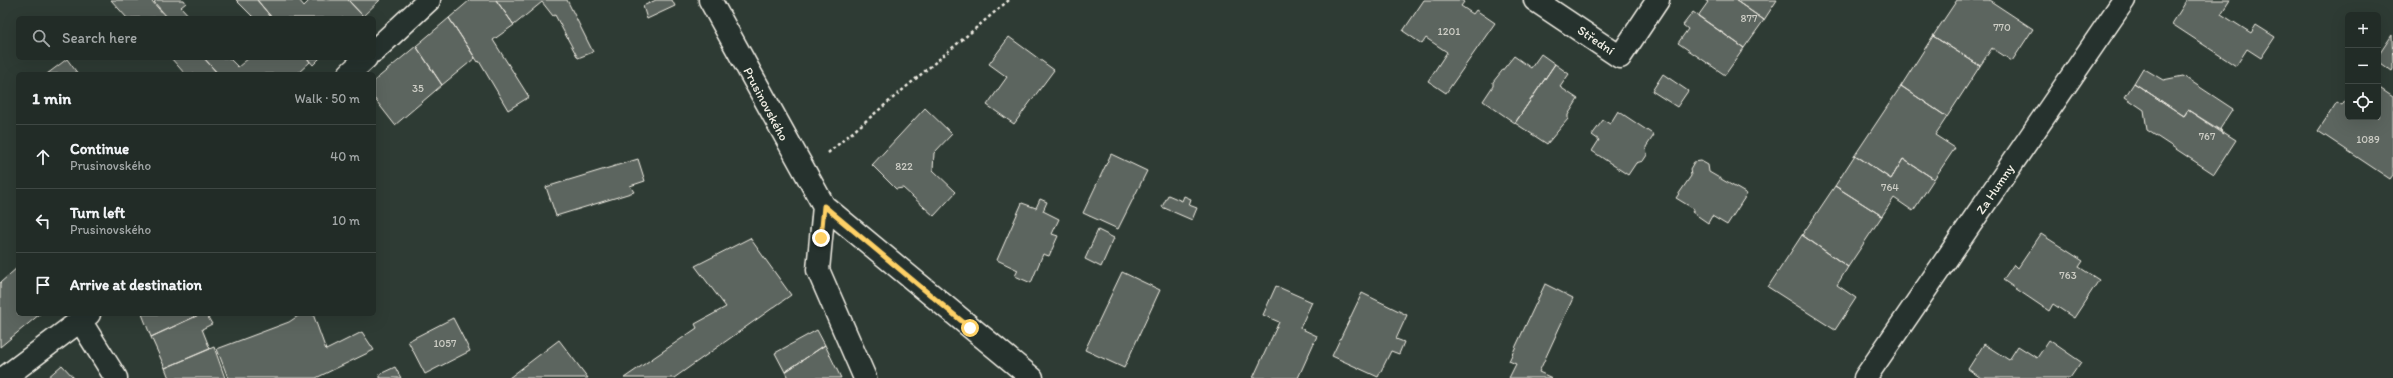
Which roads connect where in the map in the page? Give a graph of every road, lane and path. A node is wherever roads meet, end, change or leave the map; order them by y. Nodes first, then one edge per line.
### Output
1 (429, 0) edge
2 (710, 0) edge
3 (1009, 0) edge
4 (1535, 0) edge
5 (1658, 0) edge
6 (2124, 0) edge
7 (376, 49) edge
8 (364, 60) edge
9 (351, 72) edge
10 (804, 174) junction
11 (824, 206) junction
12 (85, 318) edge
13 (4, 378) edge
14 (116, 378) edge
15 (865, 378) edge
16 (1032, 378) edge
17 (1865, 378) edge

1 - 7 street
2 - 10 street, Prusinovského
3 - 10 path
4 - 5 street, Střední
6 - 17 street, Za Humny
8 - 9 street
10 - 11 street, Prusinovského
11 - 15 street
11 - 16 street, Prusinovského
12 - 13 street
12 - 14 street

